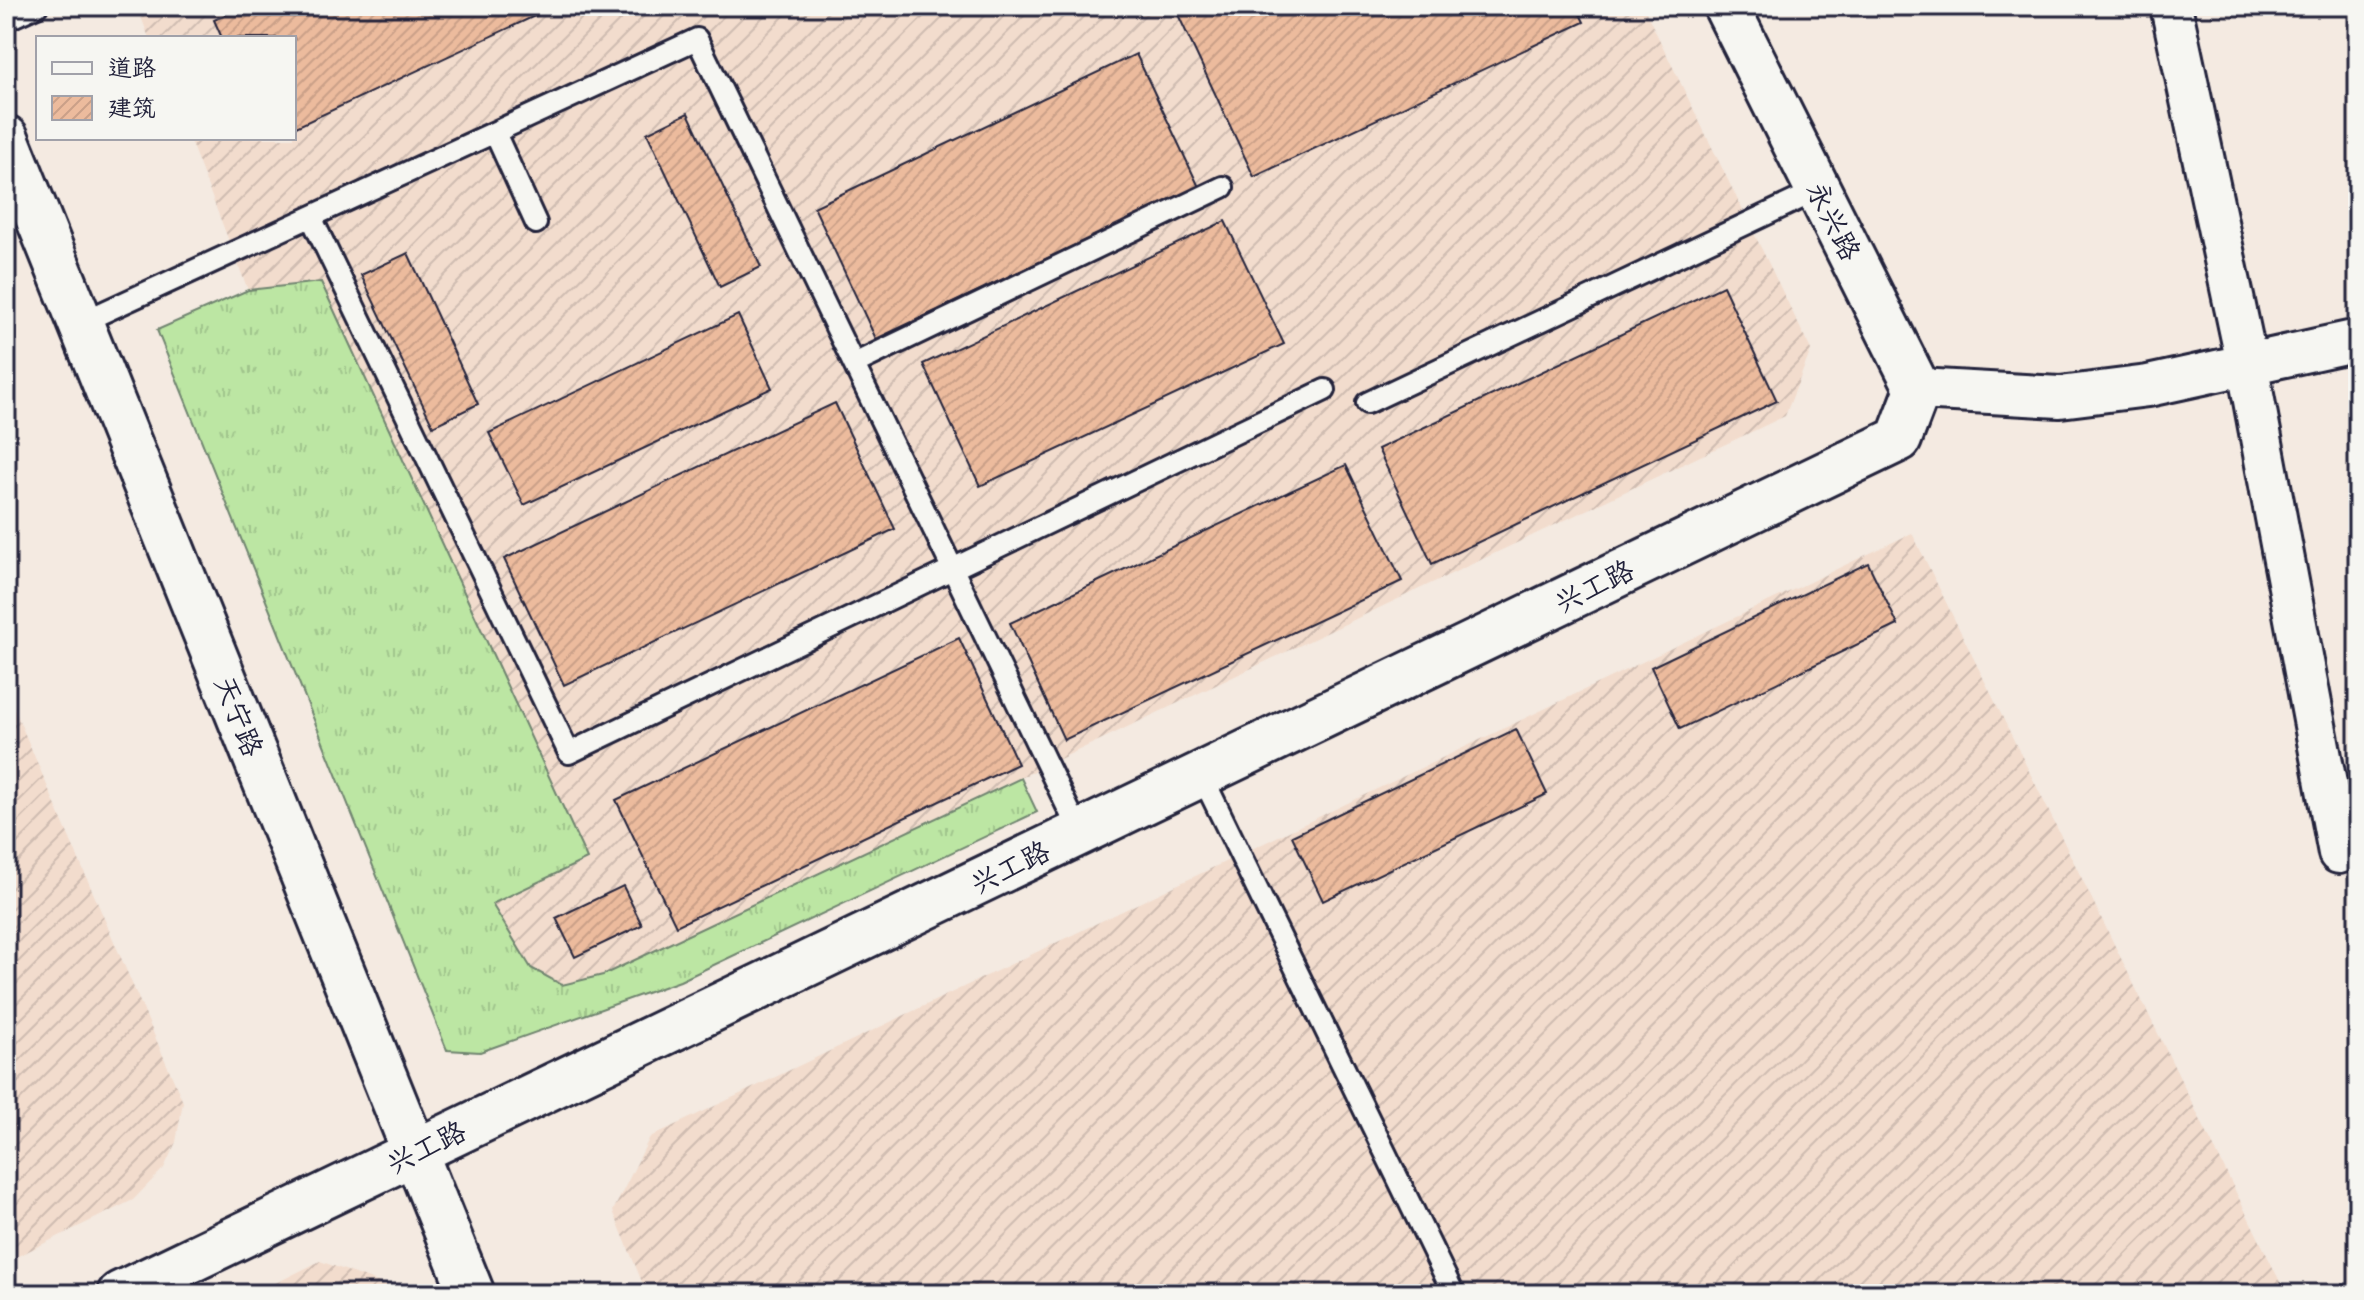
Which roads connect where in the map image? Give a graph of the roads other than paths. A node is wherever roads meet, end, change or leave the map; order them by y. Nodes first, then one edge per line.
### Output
1 (37, 6) edge
2 (1726, 6) edge
3 (2171, 6) edge
4 (6, 20) edge
5 (495, 133) junction
6 (6, 138) edge
7 (1223, 187) dead end
8 (1818, 190) junction
9 (311, 217) junction
10 (536, 223) dead end
11 (80, 323) junction
12 (2358, 340) edge
13 (2247, 363) junction
14 (854, 364) junction
15 (1918, 389) junction
16 (1325, 390) dead end
17 (1367, 403) dead end
18 (952, 569) junction
19 (1201, 774) junction
20 (1080, 833) junction
21 (2339, 853) dead end
22 (415, 1152) junction
23 (120, 1294) edge
24 (472, 1294) edge
25 (1454, 1294) edge

1 - 4 lane
2 - 8 street, 永兴路
3 - 13 street
5 - 9 lane
5 - 10 lane
5 - 14 lane
6 - 11 street, 天宁路
7 - 14 lane
8 - 15 street, 永兴路
8 - 17 lane
9 - 11 lane
9 - 18 lane
11 - 22 street, 天宁路
12 - 13 street
13 - 15 street
13 - 21 street
14 - 18 lane
15 - 19 street, 兴工路
16 - 18 lane
18 - 20 lane
19 - 20 street, 兴工路
19 - 25 lane
20 - 22 street, 兴工路
22 - 23 street, 兴工路
22 - 24 street, 天宁路

